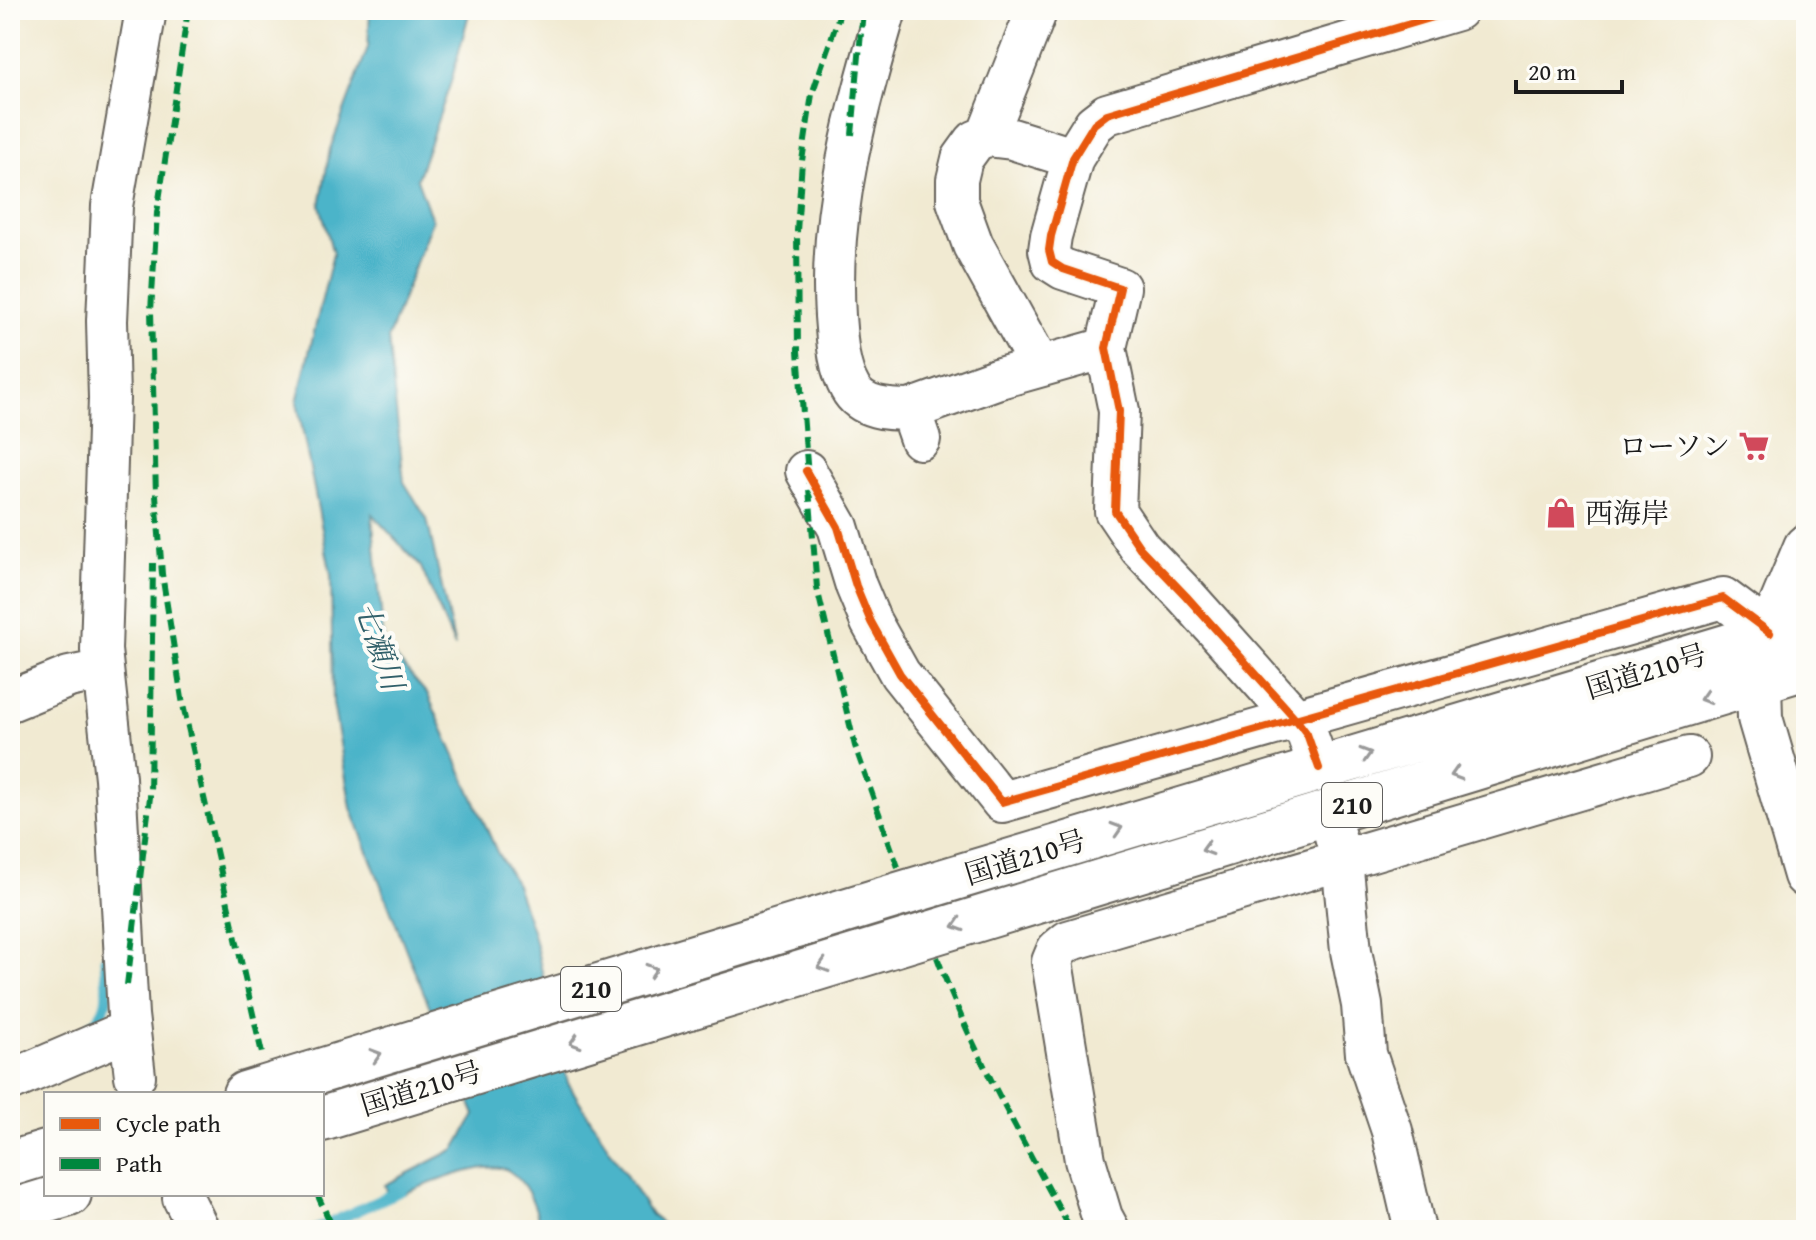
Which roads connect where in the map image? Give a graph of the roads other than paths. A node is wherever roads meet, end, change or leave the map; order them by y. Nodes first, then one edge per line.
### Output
1 (146, 10) edge
2 (886, 10) edge
3 (1037, 10) edge
4 (1457, 10) edge
5 (987, 136) junction
6 (1073, 158) junction
7 (1106, 348) junction
8 (1040, 366) junction
9 (806, 471) dead end
10 (1806, 547) edge
11 (1788, 628) edge
12 (1806, 667) edge
13 (103, 670) junction
14 (1759, 682) junction
15 (10, 701) edge
16 (1295, 718) junction
17 (1689, 757) dead end
18 (1319, 768) junction
19 (1329, 813) junction
20 (1342, 860) junction
21 (1806, 875) edge
22 (129, 1030) junction
23 (135, 1076) dead end
24 (10, 1081) edge
25 (252, 1092) edge
26 (324, 1118) edge
27 (44, 1154) edge
28 (10, 1164) edge
29 (62, 1196) edge
30 (10, 1212) edge
31 (1109, 1230) edge
32 (1415, 1230) edge

1 - 13 street
2 - 8 street
3 - 5 street
4 - 6 street
5 - 6 street
5 - 8 street
6 - 7 street
7 - 8 street
7 - 16 street
9 - 16 street
10 - 11 main road
11 - 14 main road
11 - 16 street
18 -> 11 main road, 国道210号 / 210
12 - 14 main road, 国道210号 / 210
13 - 15 street
13 - 22 street
14 -> 19 main road, 国道210号 / 210
14 - 21 main road
16 - 18 street
17 - 20 street
25 -> 18 main road, 国道210号 / 210
19 - 20 street
19 -> 26 main road, 国道210号 / 210
20 - 31 street
20 - 32 street
22 - 23 street
22 - 24 street
27 - 28 main road
29 - 30 main road

